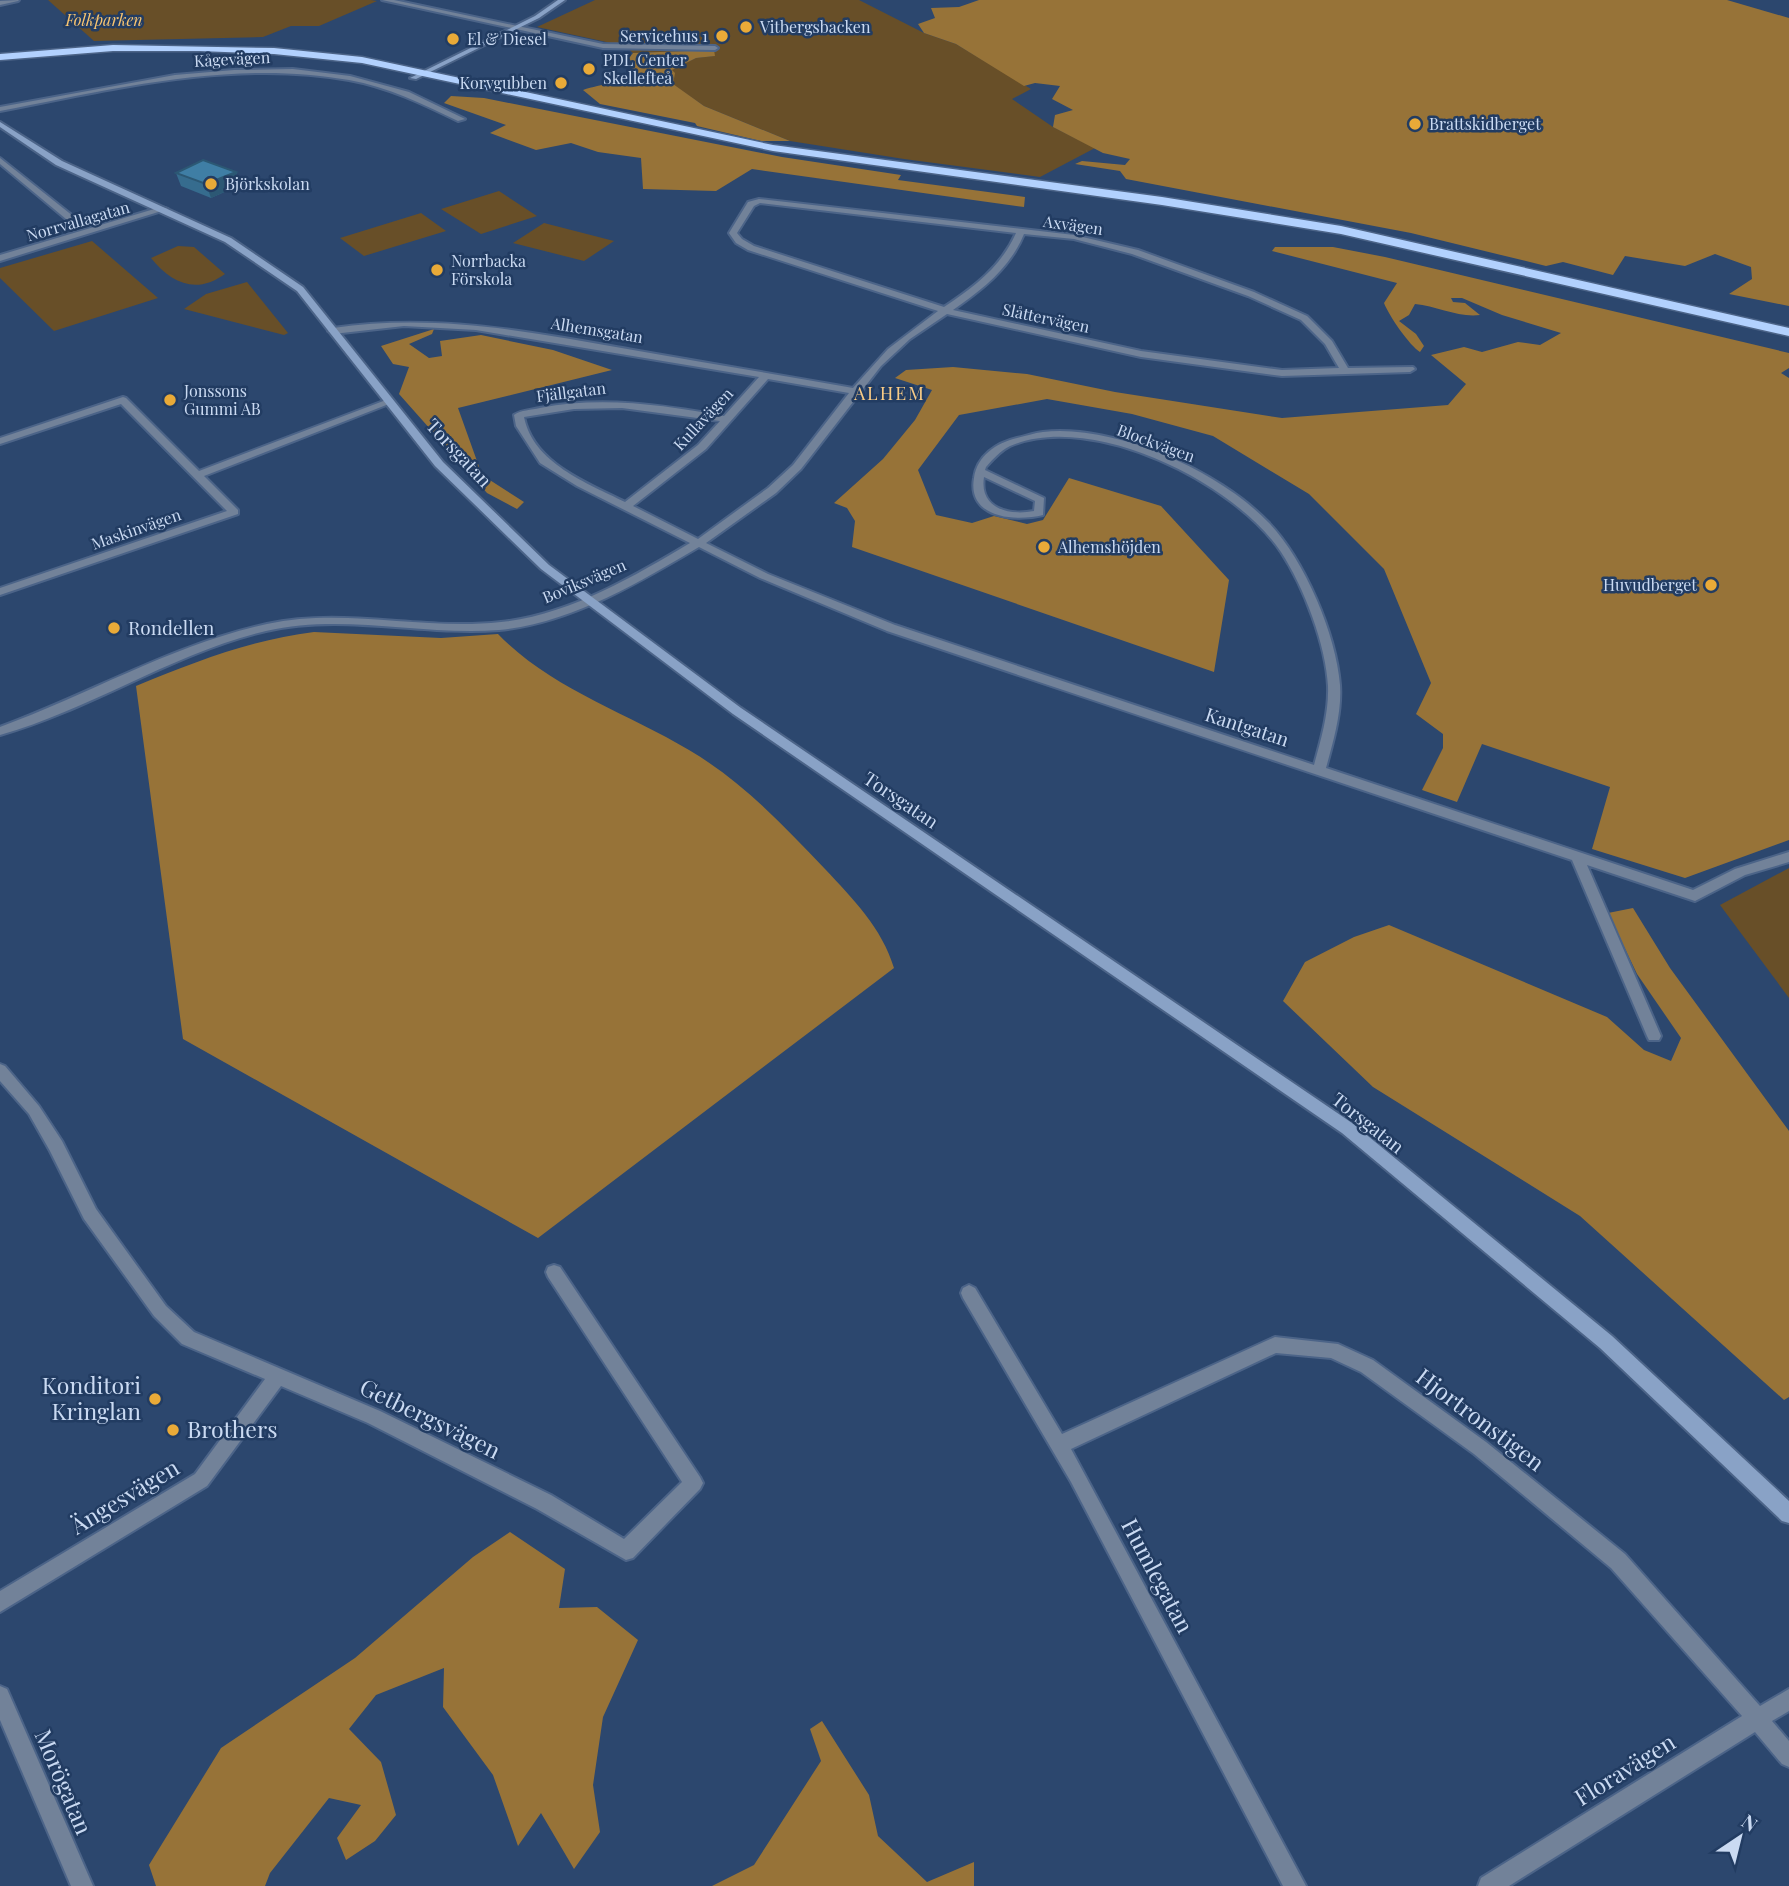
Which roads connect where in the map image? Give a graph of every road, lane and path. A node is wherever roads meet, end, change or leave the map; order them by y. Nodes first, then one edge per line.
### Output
1 (16, 0) edge
2 (385, 0) edge
3 (562, 0) edge
4 (0, 3) edge
5 (516, 28) junction
6 (715, 48) dead end
7 (0, 59) edge
8 (420, 75) junction
9 (0, 109) edge
10 (461, 119) dead end
11 (0, 124) edge
12 (0, 160) edge
13 (760, 201) joint
14 (164, 209) junction
15 (75, 222) dead end
16 (1021, 233) junction
17 (0, 258) edge
18 (943, 310) junction
19 (333, 331) junction
20 (1789, 332) edge
21 (1789, 338) edge
22 (1410, 369) dead end
23 (1345, 371) junction
24 (766, 375) junction
25 (854, 391) junction
26 (388, 402) junction
27 (726, 419) junction
28 (0, 441) edge
29 (980, 471) junction
30 (198, 475) junction
31 (626, 506) junction
32 (697, 544) junction
33 (0, 592) edge
34 (588, 599) junction
35 (0, 731) edge
36 (1319, 770) junction
37 (1577, 857) junction
38 (1789, 857) edge
39 (1654, 1036) dead end
40 (0, 1070) edge
41 (554, 1272) dead end
42 (969, 1293) dead end
43 (278, 1376) junction
44 (1059, 1445) junction
45 (1789, 1514) edge
46 (0, 1602) edge
47 (0, 1696) edge
48 (1789, 1699) edge
49 (1757, 1719) junction
50 (1789, 1758) edge
51 (82, 1886) edge
52 (1296, 1886) edge
53 (1489, 1886) edge

1 - 4 street
2 - 5 street
3 - 5 main road
5 - 6 street
5 - 8 main road
7 - 8 highway
8 - 20 highway
8 - 21 highway
9 - 10 street, Kågevägen
11 - 14 main road, Torsgatan
12 - 15 street
13 - 16 street, Axvägen
13 - 18 street, Slåttervägen
14 - 17 street, Norrvallagatan
14 - 19 main road, Torsgatan
16 - 18 street, Boviksvägen
16 - 23 street, Axvägen
18 - 23 street, Slåttervägen
18 - 25 street, Boviksvägen
19 - 24 street, Alhemsgatan
19 - 26 main road, Torsgatan
22 - 23 street, Slåttervägen
24 - 25 street, Alhemsgatan
24 - 27 street, Kullavägen
25 - 32 street, Boviksvägen
26 - 30 street
26 - 34 main road, Torsgatan
27 - 31 street, Kullavägen
27 - 31 street, Fjällgatan
28 - 30 street, Maskinvägen
29 - 29 street
29 - 36 street, Blockvägen
30 - 33 street, Maskinvägen
31 - 32 street, Fjällgatan
32 - 34 street, Boviksvägen
32 - 36 street, Kantgatan
34 - 35 street, Boviksvägen
34 - 45 main road, Torsgatan
36 - 37 street, Kantgatan
37 - 38 street, Kantgatan
37 - 39 street
40 - 43 street, Getbergsvägen
41 - 43 street, Getbergsvägen
42 - 44 street, Humlegatan
43 - 46 street, Ängesvägen
44 - 49 street, Hjortronstigen
44 - 52 street, Humlegatan
47 - 51 street, Morögatan
48 - 49 street, Floravägen
49 - 50 street, Hjortronstigen
49 - 53 street, Floravägen

